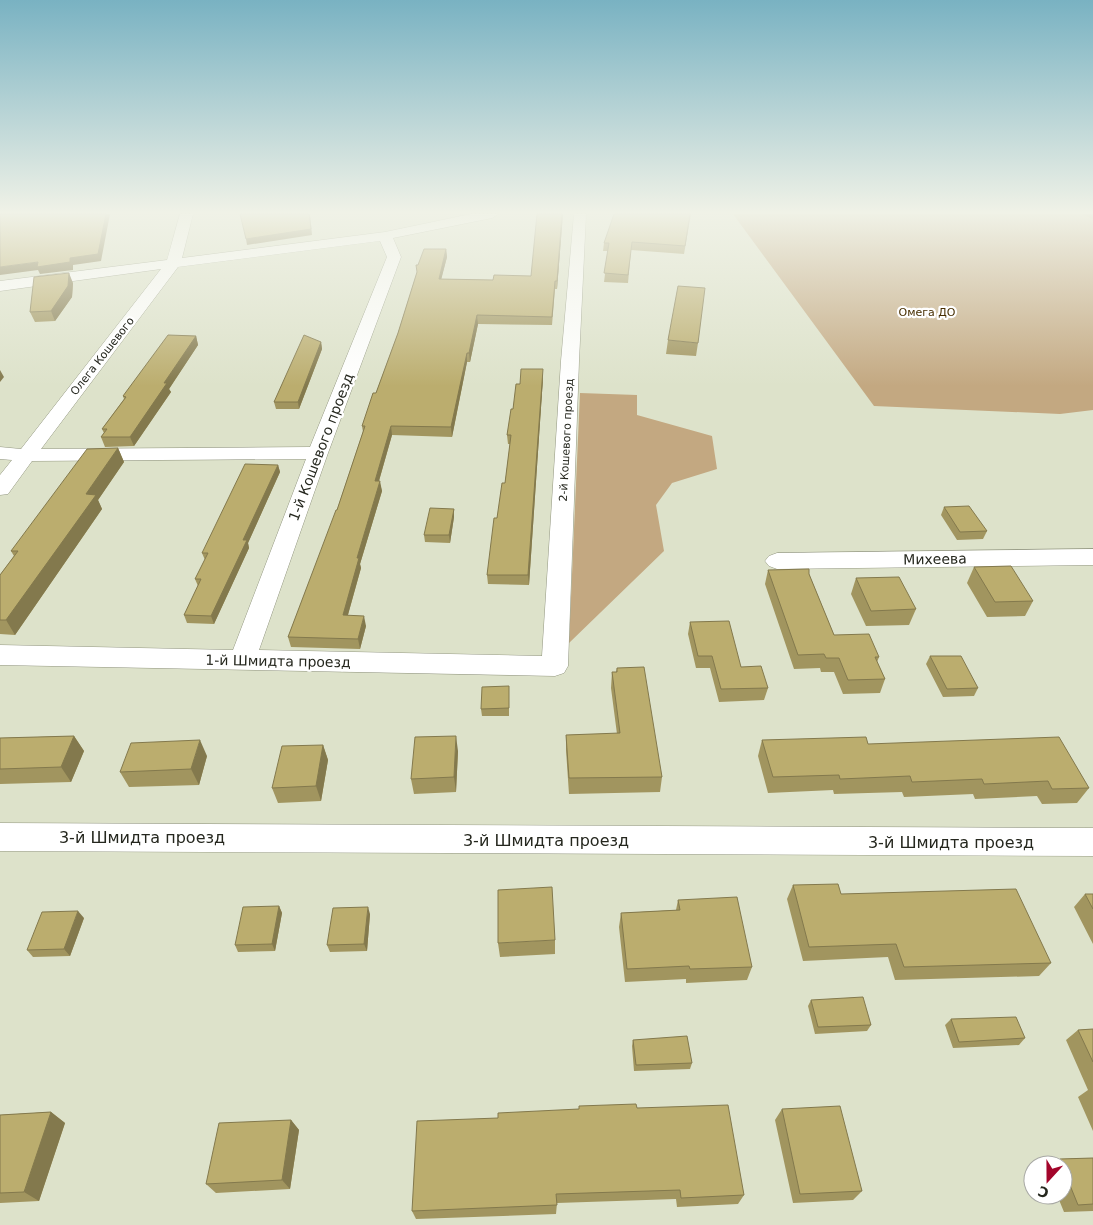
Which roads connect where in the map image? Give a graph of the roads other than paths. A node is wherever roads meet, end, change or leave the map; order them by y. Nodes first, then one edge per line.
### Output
1 (117, 271) edge
2 (167, 271) edge
3 (388, 271) edge
4 (576, 271) edge
5 (0, 286) edge
6 (0, 453) edge
7 (318, 453) junction
8 (26, 455) junction
9 (0, 489) edge
10 (1093, 557) edge
11 (777, 561) dead end
12 (0, 655) edge
13 (242, 660) junction
14 (555, 666) joint
15 (0, 837) edge
16 (1093, 842) edge

1 - 5 street
2 - 8 street, Олега Кошевого
3 - 7 street, 1-й Кошевого проезд
4 - 14 street, 2-й Кошевого проезд
6 - 8 street
7 - 8 street
7 - 13 street, 1-й Кошевого проезд
8 - 9 street, Олега Кошевого
10 - 11 street, Михеева
12 - 13 street, 1-й Шмидта проезд
13 - 14 street, 1-й Шмидта проезд
15 - 16 street, 3-й Шмидта проезд

